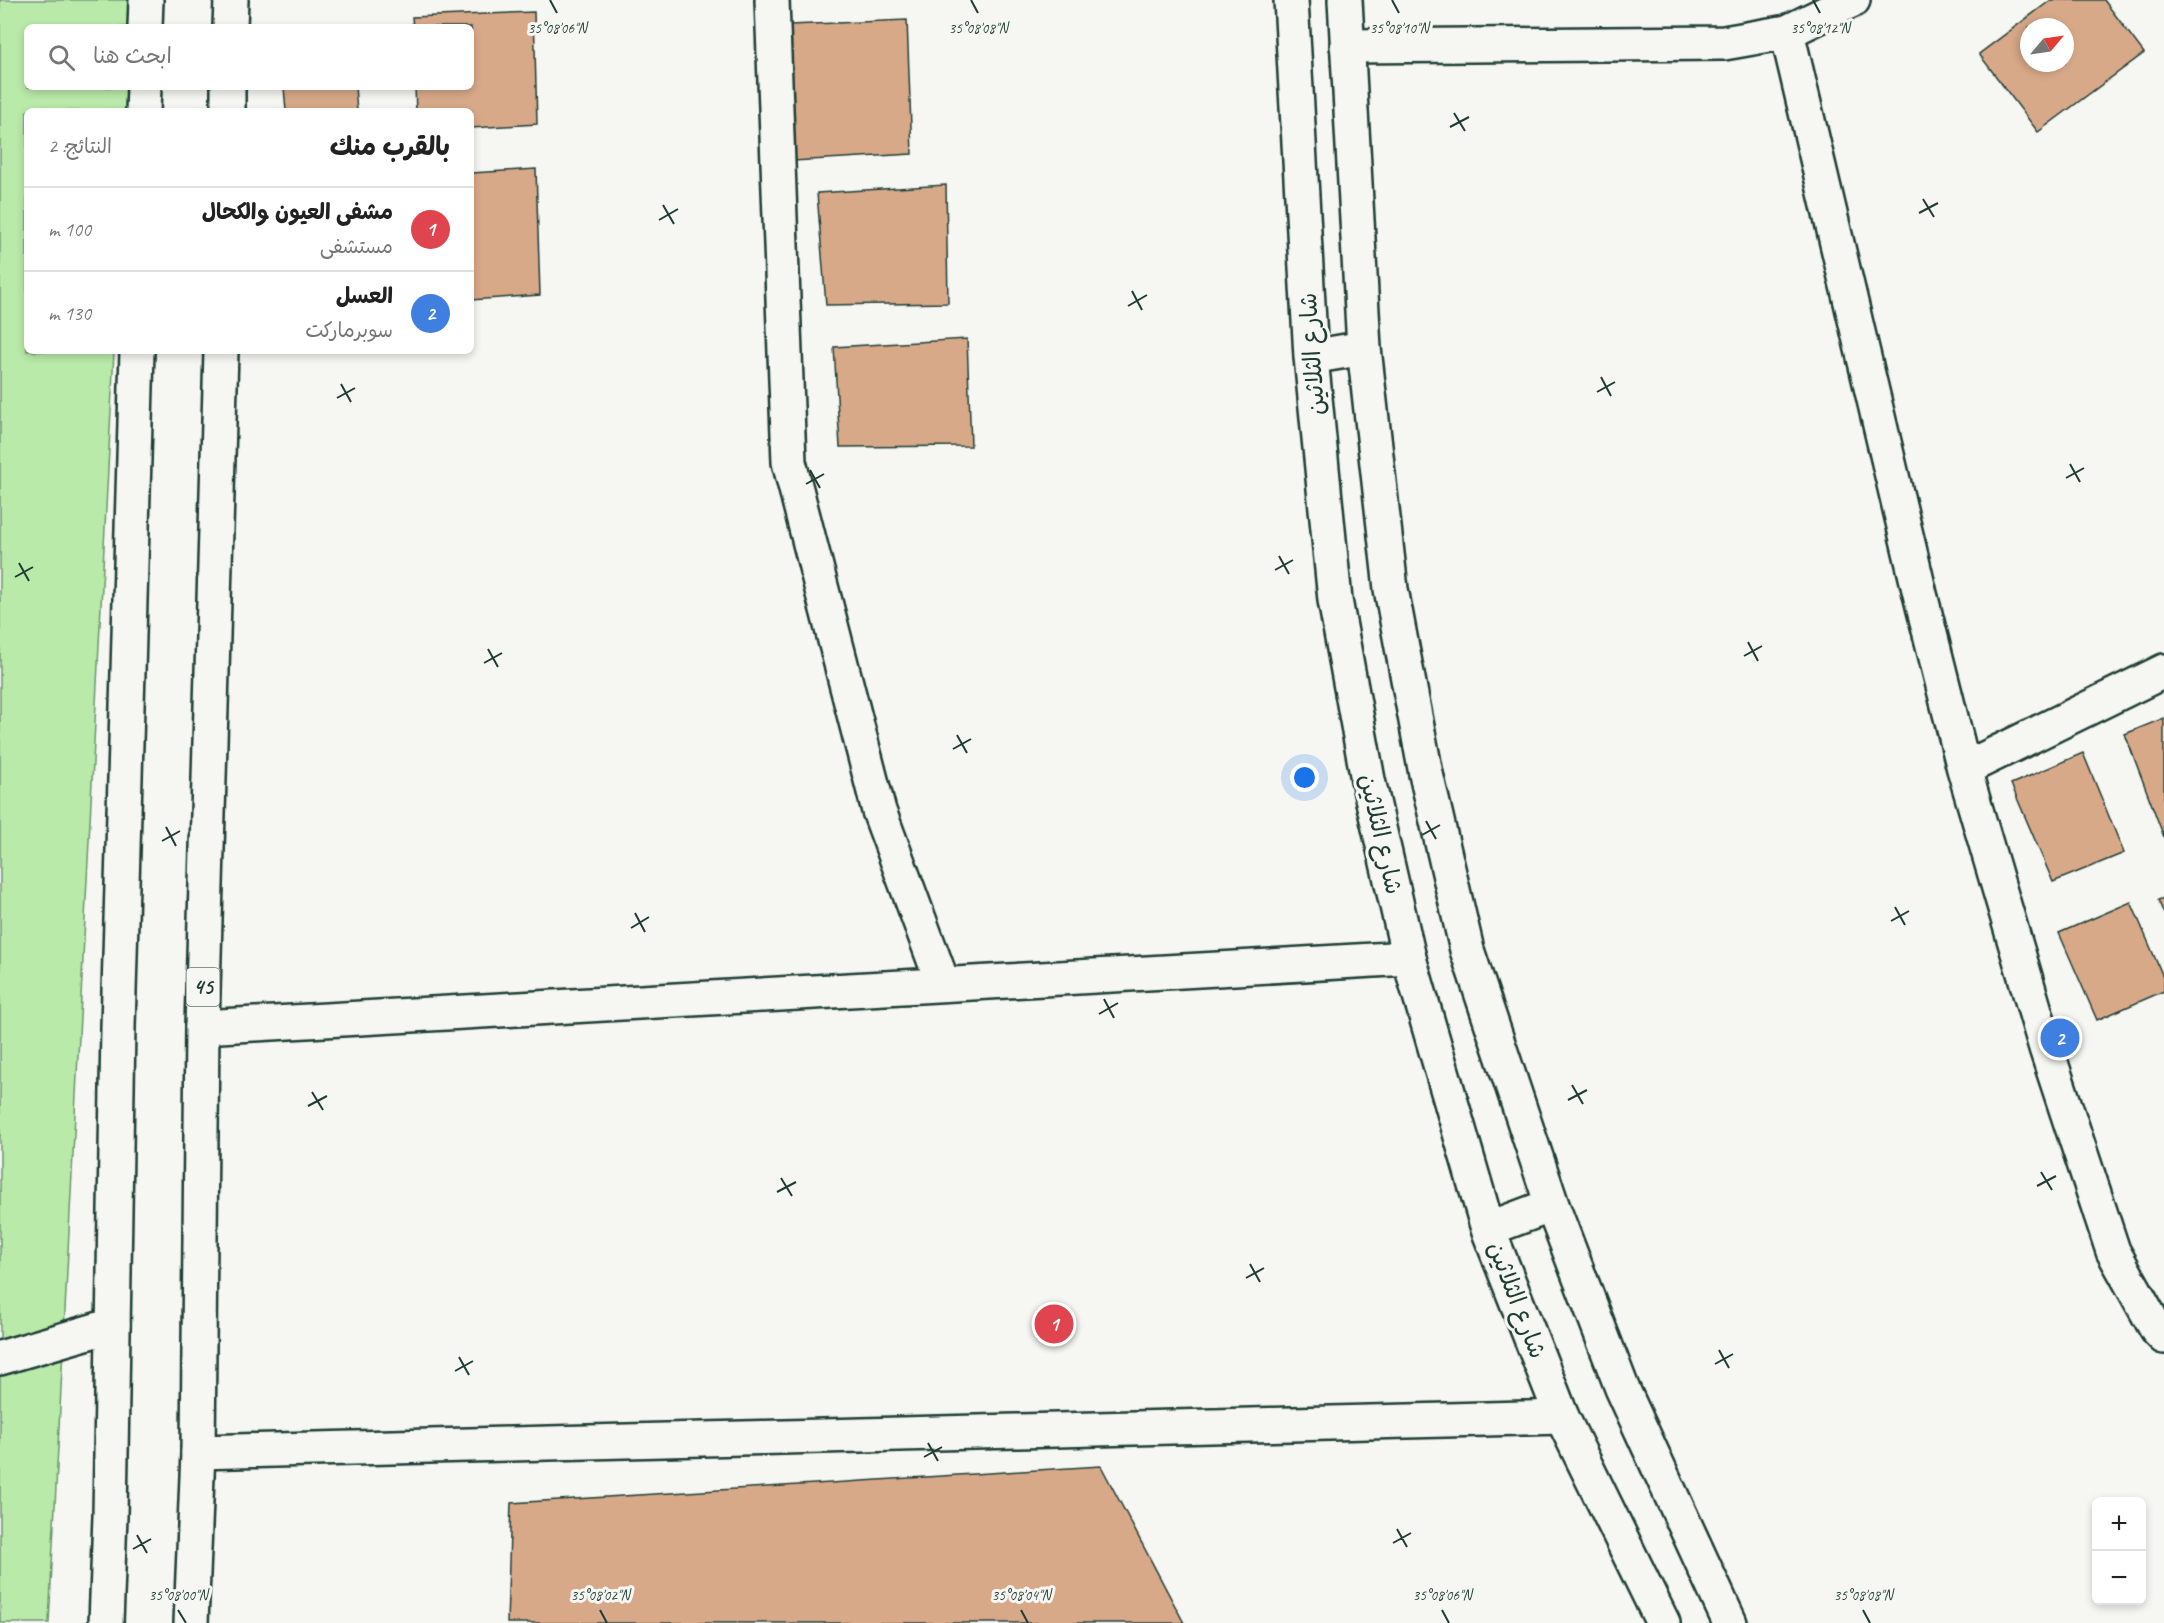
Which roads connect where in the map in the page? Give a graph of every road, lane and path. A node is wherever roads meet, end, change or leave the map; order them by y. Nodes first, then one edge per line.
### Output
1 (146, 0) edge
2 (231, 0) edge
3 (772, 0) edge
4 (1291, 0) edge
5 (1345, 0) edge
6 (1853, 0) edge
7 (145, 24) edge
8 (230, 24) edge
9 (1787, 32) junction
10 (1347, 46) junction
11 (144, 90) edge
12 (228, 90) edge
13 (143, 108) edge
14 (228, 108) edge
15 (1364, 348) junction
16 (136, 354) edge
17 (221, 354) edge
18 (1311, 357) junction
19 (2164, 671) edge
20 (1964, 769) junction
21 (1409, 958) junction
22 (943, 984) junction
23 (202, 1027) junction
24 (1552, 1205) junction
25 (1488, 1229) junction
26 (113, 1325) junction
27 (2164, 1336) edge
28 (0, 1358) edge
29 (1562, 1417) junction
30 (198, 1452) junction
31 (106, 1623) edge
32 (191, 1623) edge
33 (1663, 1623) edge
34 (1730, 1623) edge

1 - 7 main road
2 - 8 main road
3 - 22 main road
4 - 18 main road, شارع الثلاثين
5 - 10 main road
6 - 9 main road
9 - 10 main road
9 - 20 main road
10 - 15 main road
11 - 13 main road
12 - 14 main road
15 - 18 main road
15 - 24 main road
16 - 26 main road
17 - 23 main road, 45
18 - 21 main road, شارع الثلاثين
19 - 20 main road
20 - 27 main road
21 - 22 main road
21 - 25 main road, شارع الثلاثين
22 - 23 main road
23 - 30 main road, 45
24 - 25 main road
24 - 34 main road
25 - 29 main road, شارع الثلاثين
26 - 28 main road
26 - 31 main road
29 - 30 main road
29 - 33 main road, شارع الثلاثين
30 - 32 main road, 45

